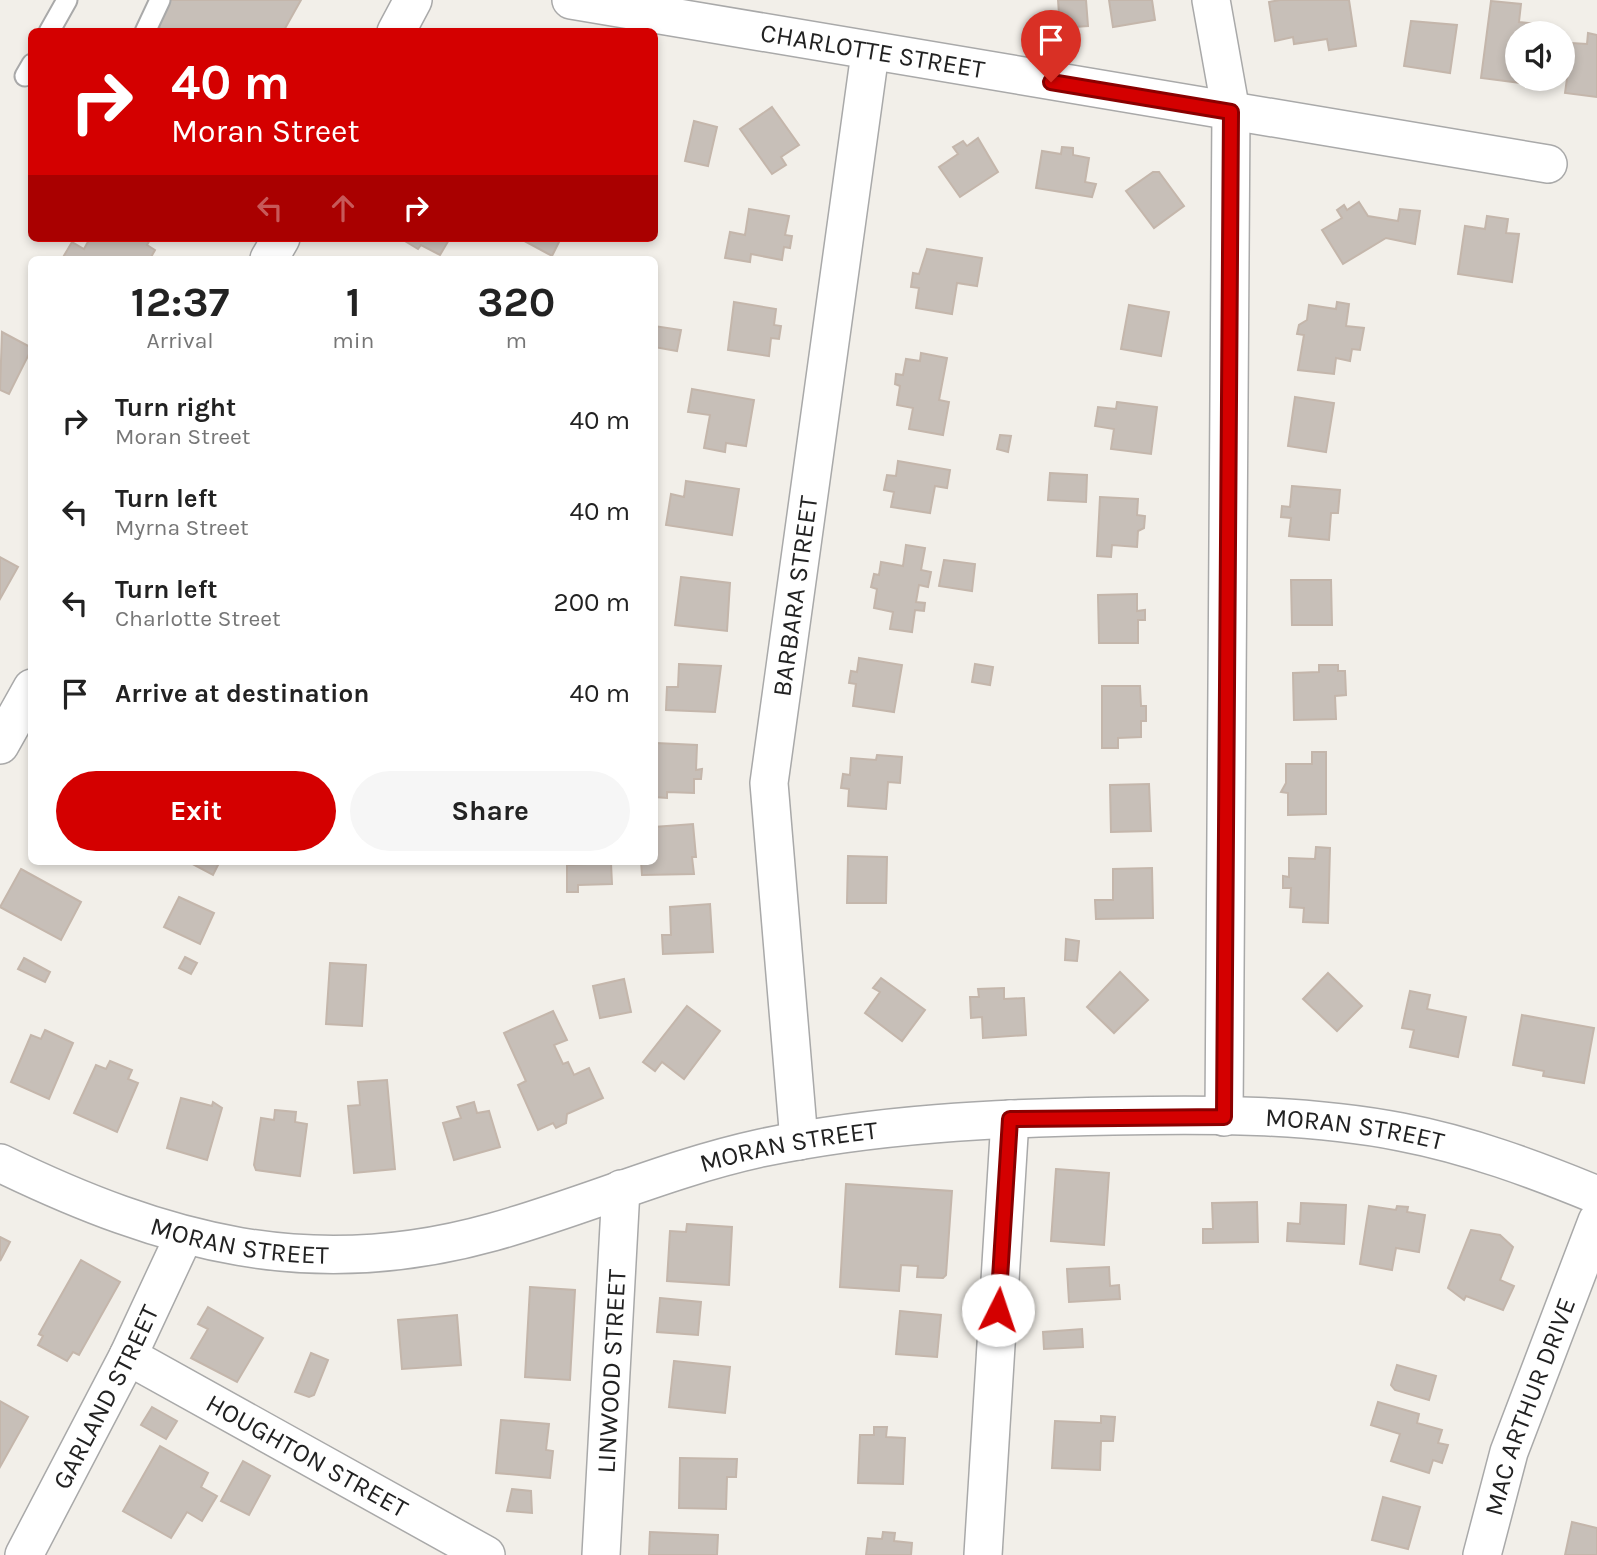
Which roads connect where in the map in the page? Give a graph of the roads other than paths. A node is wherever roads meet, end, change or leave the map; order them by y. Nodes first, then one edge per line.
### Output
1 (67, 0) edge
2 (160, 0) edge
3 (413, 0) edge
4 (571, 0) edge
5 (1211, 0) edge
6 (52, 28) edge
7 (147, 28) edge
8 (398, 28) edge
9 (870, 53) junction
10 (1231, 112) junction
11 (1548, 164) dead end
12 (28, 695) edge
13 (0, 745) edge
14 (1224, 1117) junction
15 (1010, 1119) junction
16 (799, 1141) junction
17 (0, 1163) edge
18 (621, 1189) junction
19 (1597, 1195) edge
20 (1597, 1221) edge
21 (184, 1236) junction
22 (128, 1356) junction
23 (24, 1555) edge
24 (486, 1555) edge
25 (601, 1555) edge
26 (983, 1555) edge
27 (1482, 1555) edge

1 - 6 lane
2 - 7 lane
3 - 8 street
4 - 9 street, CHARLOTTE STREET
5 - 10 street
9 - 10 street, CHARLOTTE STREET
9 - 16 street, BARBARA STREET
10 - 11 street, CHARLOTTE STREET
10 - 14 street
12 - 13 street
14 - 15 street, MORAN STREET
14 - 19 street, MORAN STREET
15 - 16 street, MORAN STREET
15 - 26 street
16 - 18 street, MORAN STREET
17 - 21 street, MORAN STREET
18 - 21 street, MORAN STREET
18 - 25 street, LINWOOD STREET
20 - 27 street, MAC ARTHUR DRIVE
21 - 22 street, GARLAND STREET
22 - 23 street, GARLAND STREET
22 - 24 street, HOUGHTON STREET

